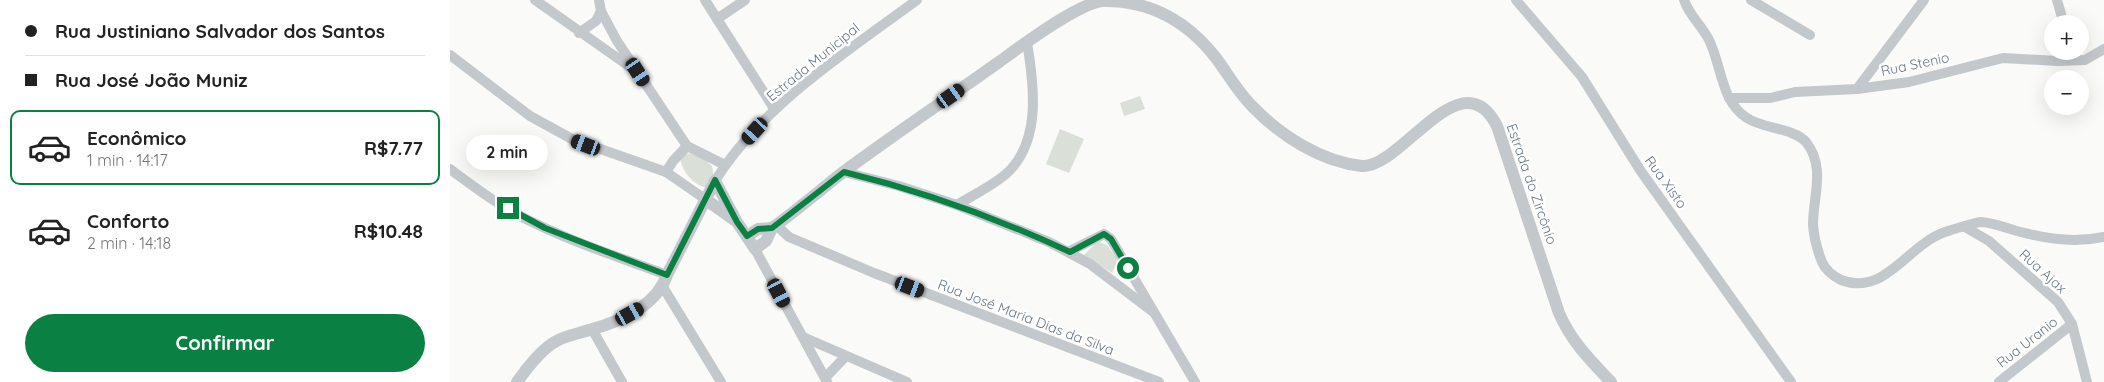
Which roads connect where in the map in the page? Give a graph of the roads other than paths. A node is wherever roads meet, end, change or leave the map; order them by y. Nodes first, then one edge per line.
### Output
1 (535, 0) edge
2 (599, 0) edge
3 (705, 0) edge
4 (745, 0) edge
5 (917, 0) edge
6 (1516, 0) edge
7 (1684, 0) edge
8 (1751, 0) edge
9 (1924, 0) edge
10 (2057, 0) edge
11 (601, 11) junction
12 (2061, 15) edge
13 (717, 20) junction
14 (579, 33) junction
15 (1810, 35) dead end
16 (1027, 42) junction
17 (2104, 49) edge
18 (450, 55) edge
19 (2044, 56) edge
20 (2089, 58) edge
21 (638, 72) junction
22 (1858, 89) junction
23 (1728, 98) junction
24 (775, 110) junction
25 (687, 146) junction
26 (725, 164) junction
27 (450, 169) edge
28 (666, 172) junction
29 (844, 172) junction
30 (715, 180) junction
31 (705, 199) junction
32 (957, 205) junction
33 (737, 222) junction
34 (774, 227) junction
35 (1965, 227) junction
36 (747, 236) junction
37 (2104, 237) edge
38 (755, 249) junction
39 (1070, 252) junction
40 (665, 281) junction
41 (1152, 311) junction
42 (2072, 324) junction
43 (592, 329) junction
44 (804, 337) junction
45 (845, 357) junction
46 (520, 380) edge
47 (826, 380) edge
48 (622, 382) edge
49 (721, 382) edge
50 (907, 382) edge
51 (1160, 382) edge
52 (1195, 382) edge
53 (1611, 382) edge
54 (1791, 382) edge
55 (1999, 382) edge
56 (2087, 382) edge

1 - 14 street
2 - 11 street
3 - 13 street
4 - 13 street
5 - 24 street, Estrada Municipal
6 - 54 street, Rua Xisto
7 - 23 street
8 - 15 street
9 - 22 street
10 - 12 street
11 - 14 street
11 - 21 street
13 - 24 street
14 - 21 street
16 - 29 street, Estrada do Zircônio
16 - 32 street
16 - 53 street, Estrada do Zircônio
17 - 20 street, Rua Stenio
18 - 28 street
19 - 22 street, Rua Stenio
21 - 25 street
22 - 23 street, Rua Stenio
23 - 35 street
24 - 26 street, Estrada Municipal
25 - 26 street
25 - 28 street
26 - 30 street, Estrada Municipal
27 - 40 street
28 - 31 street
29 - 32 street
29 - 34 street, Estrada do Zircônio
30 - 31 street, Estrada Municipal
30 - 33 street
31 - 33 street
31 - 40 street, Estrada Municipal
32 - 39 street
33 - 36 street
34 - 36 street
34 - 38 street
34 - 51 street, Rua José Maria Dias da Silva
35 - 37 street
35 - 42 street, Rua Ajax
36 - 38 street
38 - 44 street
39 - 41 street
39 - 41 street
40 - 43 street, Estrada Municipal
40 - 49 street
41 - 52 street
42 - 55 street, Rua Uranio
42 - 56 street, Rua Ajax
43 - 46 street, Estrada Municipal
43 - 48 street
44 - 45 street
44 - 47 street
45 - 47 street
45 - 50 street

